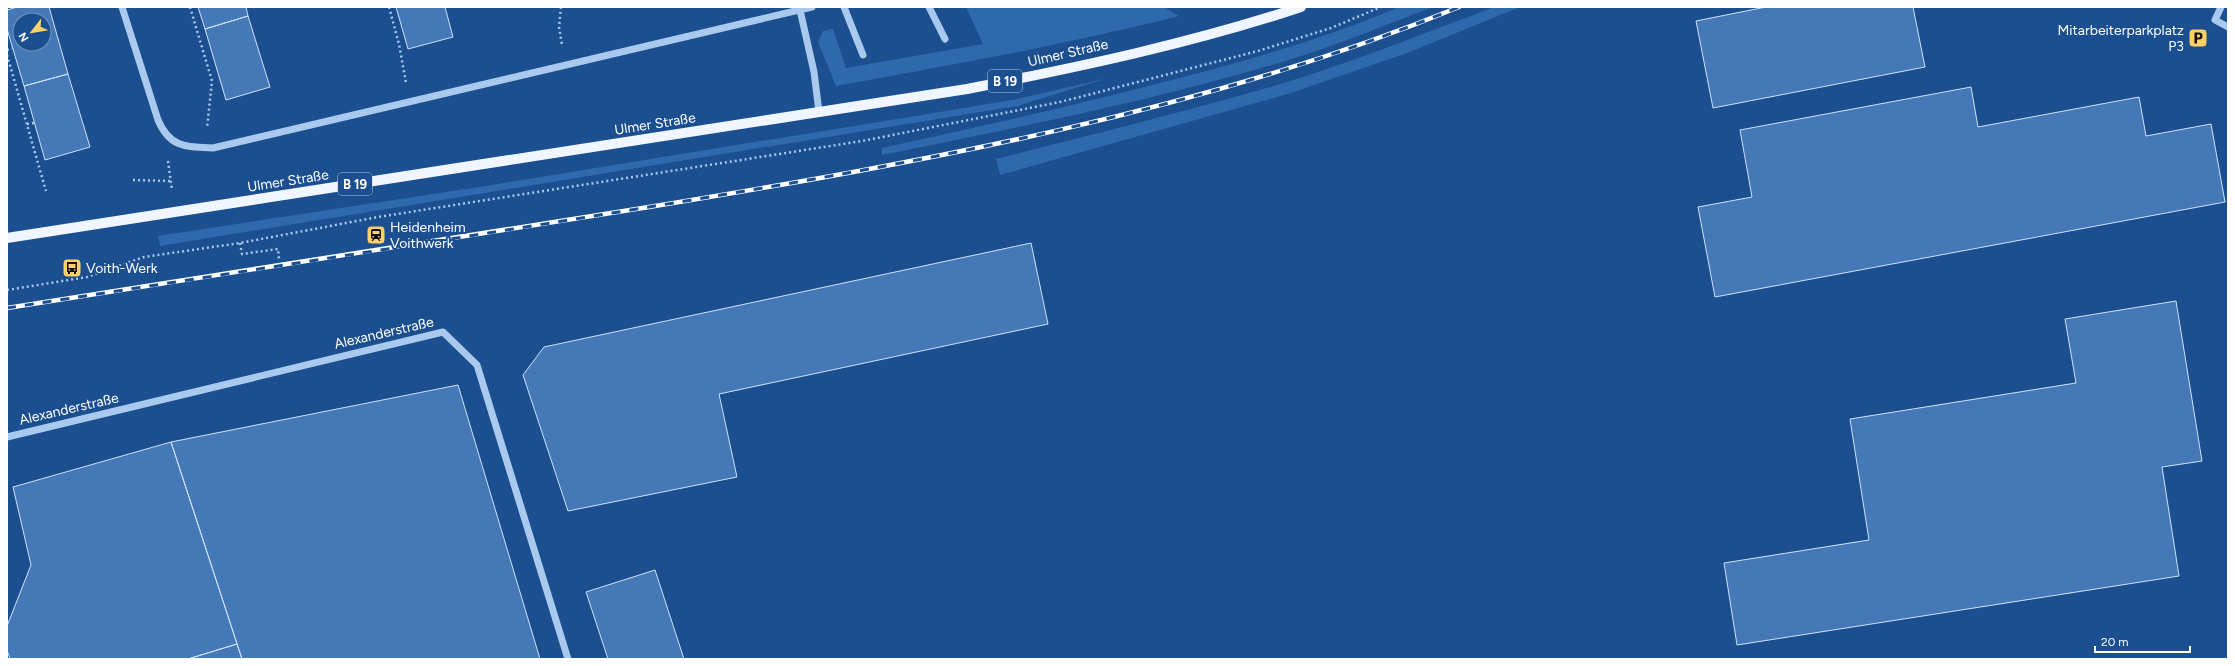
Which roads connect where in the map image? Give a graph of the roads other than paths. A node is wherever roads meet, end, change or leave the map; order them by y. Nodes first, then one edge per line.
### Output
1 (122, 7) edge
2 (812, 7) edge
3 (844, 7) edge
4 (929, 7) edge
5 (1301, 7) edge
6 (2221, 7) edge
7 (800, 10) junction
8 (2228, 26) edge
9 (945, 39) dead end
10 (863, 55) dead end
11 (819, 112) junction
12 (7, 238) edge
13 (8, 437) edge
14 (568, 659) edge

1 - 7 lane
2 - 7 lane
3 - 10 lane
4 - 9 lane
5 - 11 main road, Ulmer Straße / B 19
6 - 8 lane
7 - 11 lane
11 - 12 main road, Ulmer Straße / B 19
13 - 14 lane, Alexanderstraße

